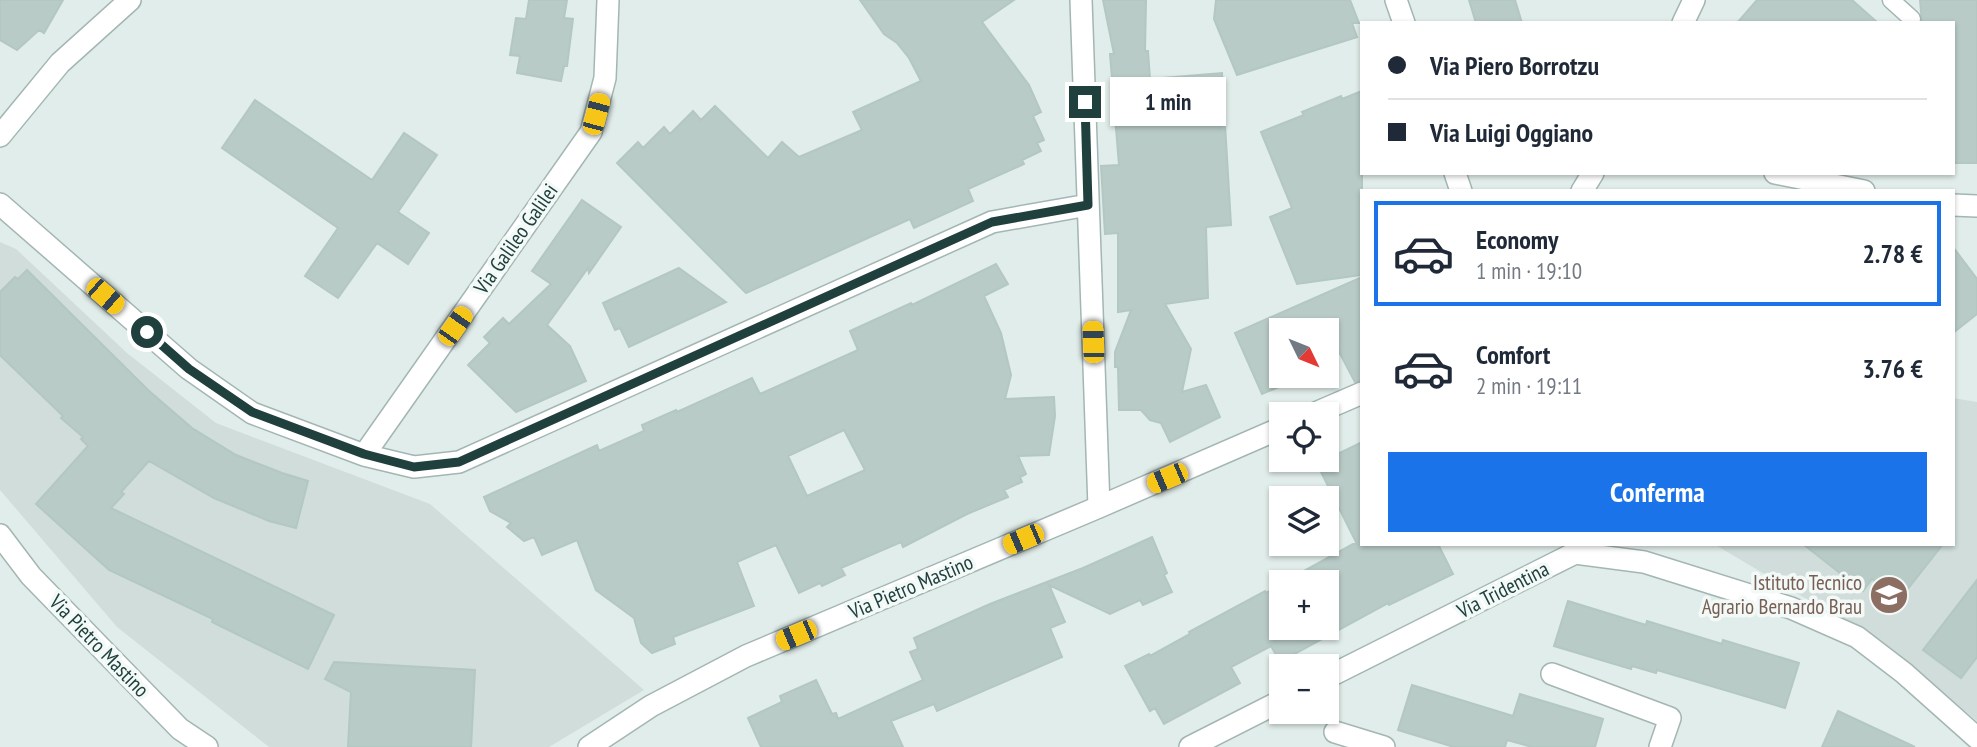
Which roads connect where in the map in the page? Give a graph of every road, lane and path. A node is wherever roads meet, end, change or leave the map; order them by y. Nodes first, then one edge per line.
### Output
1 (130, 0) edge
2 (608, 0) edge
3 (1081, 0) edge
4 (1396, 0) edge
5 (1694, 0) edge
6 (1891, 0) edge
7 (1912, 19) dead end
8 (1403, 21) edge
9 (1684, 21) edge
10 (0, 136) edge
11 (1785, 175) edge
12 (1854, 189) edge
13 (0, 204) edge
14 (1088, 205) junction
15 (1955, 205) edge
16 (1977, 206) edge
17 (1360, 394) edge
18 (1339, 403) edge
19 (1269, 433) edge
20 (364, 454) junction
21 (1099, 507) junction
22 (0, 535) edge
23 (1574, 549) edge
24 (1339, 671) edge
25 (1552, 674) dead end
26 (1269, 707) edge
27 (1335, 732) dead end
28 (1977, 738) edge
29 (207, 747) edge
30 (589, 747) edge
31 (1190, 747) edge
32 (1384, 747) edge
33 (1660, 747) edge

1 - 10 street
2 - 20 street, Via Galileo Galilei
3 - 14 street
4 - 8 street
5 - 9 street
6 - 7 lane
11 - 12 street
13 - 20 street
14 - 20 street
14 - 21 street
15 - 16 street
17 - 18 street
19 - 21 street, Via Pietro Mastino
21 - 30 street, Via Pietro Mastino
22 - 29 street, Via Pietro Mastino
23 - 24 street, Via Tridentina
23 - 28 street, Via Tridentina
25 - 33 street
26 - 31 street
27 - 32 street

